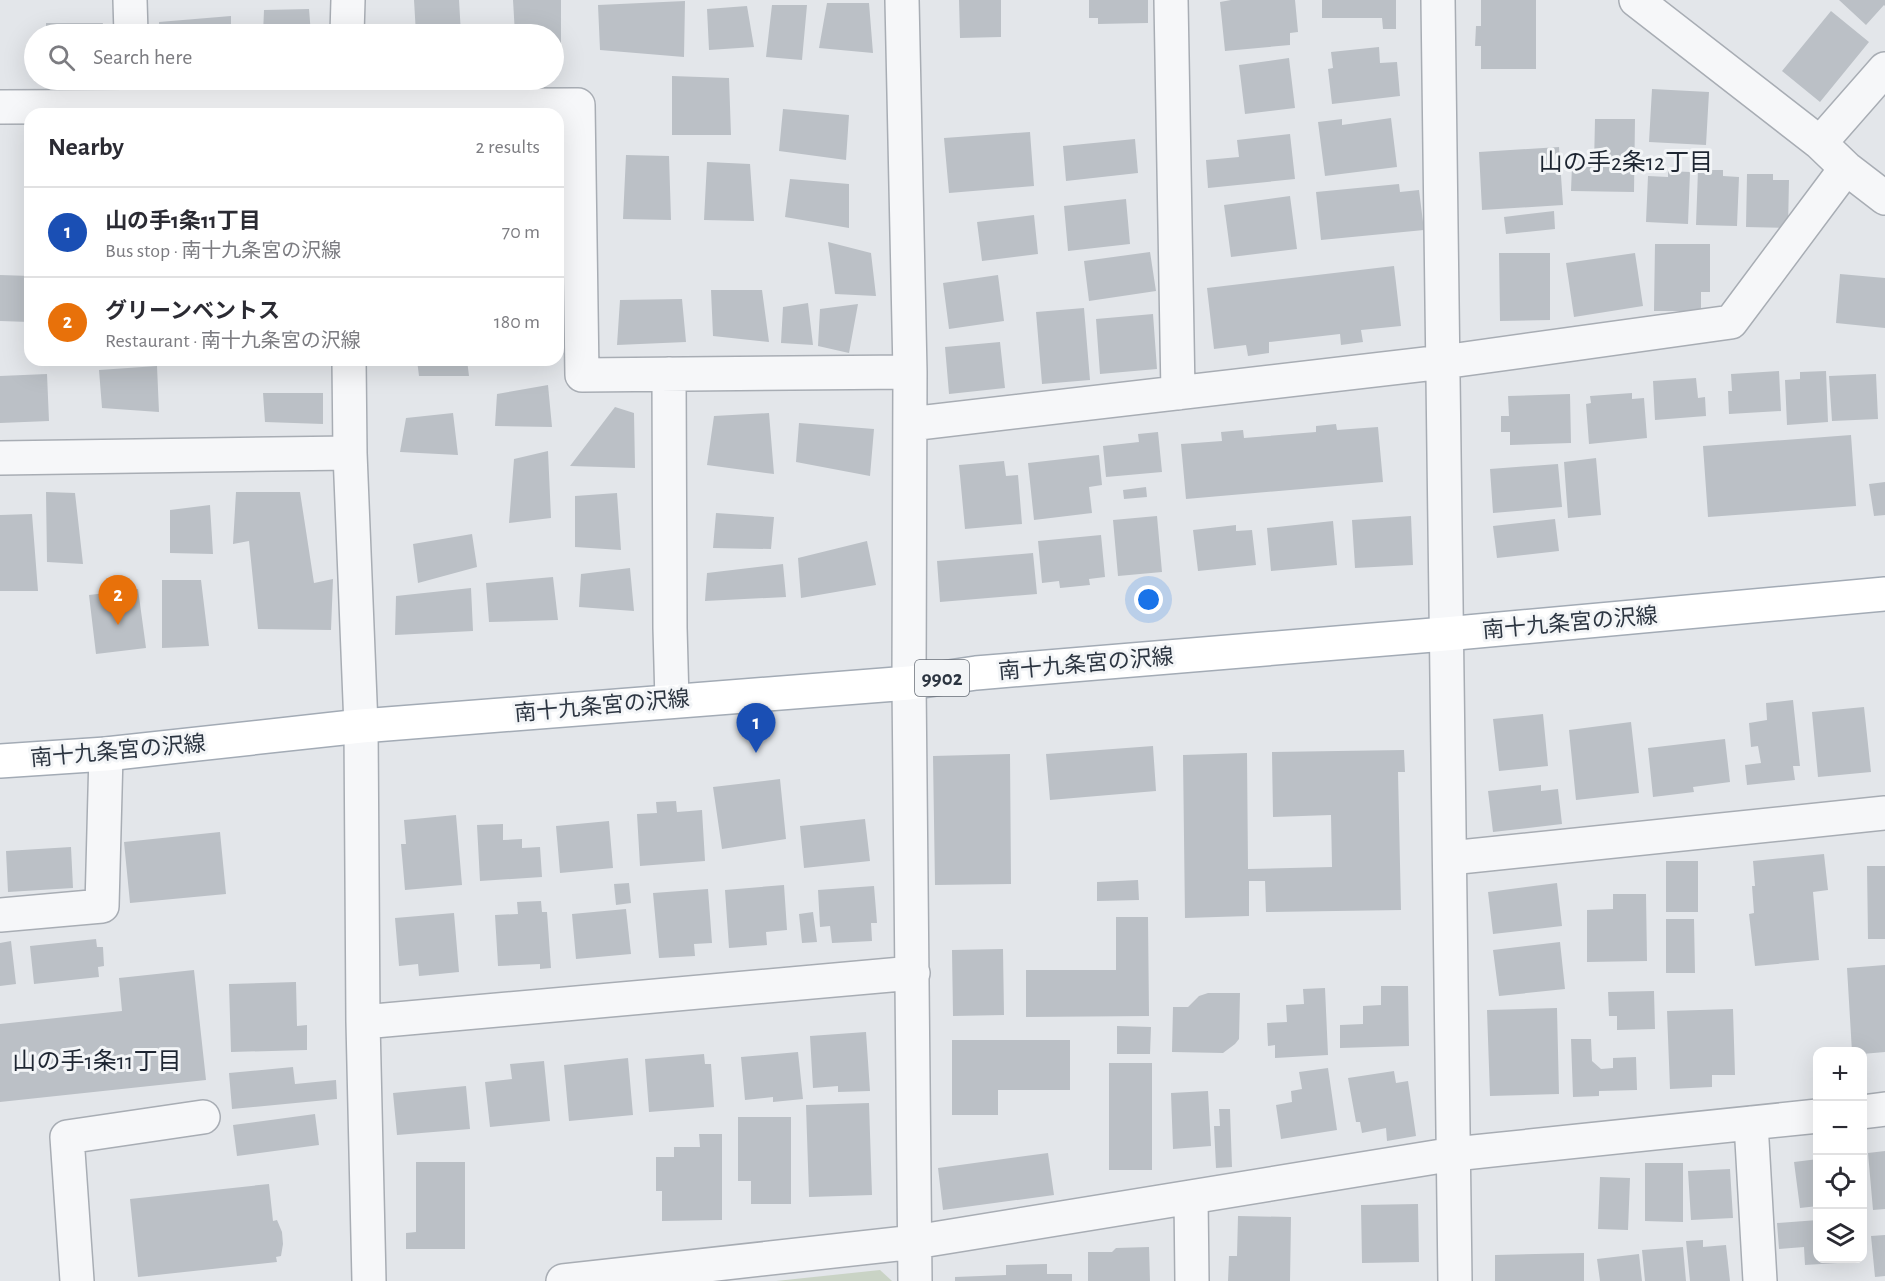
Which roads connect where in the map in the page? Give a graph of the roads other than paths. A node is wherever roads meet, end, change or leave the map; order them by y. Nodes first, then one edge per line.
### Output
1 (130, 0) edge
2 (348, 0) edge
3 (902, 0) edge
4 (1171, 0) edge
5 (1438, 0) edge
6 (1636, 0) edge
7 (131, 24) edge
8 (347, 24) edge
9 (1885, 69) edge
10 (132, 93) edge
11 (345, 100) edge
12 (0, 107) edge
13 (1820, 143) junction
14 (1846, 168) junction
15 (1885, 198) edge
16 (1443, 362) junction
17 (349, 366) edge
18 (910, 372) junction
19 (669, 374) junction
20 (1178, 393) junction
21 (910, 424) junction
22 (350, 453) junction
23 (0, 458) edge
24 (1885, 594) edge
25 (1445, 634) junction
26 (909, 683) junction
27 (672, 701) junction
28 (361, 726) junction
29 (106, 754) junction
30 (0, 761) edge
31 (1885, 813) edge
32 (1450, 858) junction
33 (0, 915) edge
34 (913, 973) junction
35 (363, 1022) junction
36 (1885, 1109) edge
37 (1867, 1111) edge
38 (202, 1117) dead end
39 (1813, 1117) edge
40 (1751, 1123) junction
41 (1454, 1154) junction
42 (1191, 1197) junction
43 (915, 1242) junction
44 (575, 1280) edge
45 (77, 1281) edge
46 (369, 1281) edge
47 (915, 1281) edge
48 (1192, 1281) edge
49 (1455, 1281) edge
50 (1760, 1281) edge

1 - 7 street
2 - 8 street
3 - 18 street
4 - 20 street
5 - 16 street
6 - 13 street
9 - 13 street
10 - 11 street
10 - 12 street
11 - 19 street
13 - 14 street
14 - 15 street
14 - 16 street
16 - 20 street
16 - 25 street
17 - 22 street
18 - 19 street
18 - 21 street
19 - 27 street
20 - 21 street
21 - 26 street
22 - 23 street
22 - 28 street
24 - 25 main road, 南十九条宮の沢線 / 9902
25 - 26 main road, 南十九条宮の沢線 / 9902
25 - 32 street
26 - 27 main road, 南十九条宮の沢線 / 9902
26 - 34 street
27 - 28 main road, 南十九条宮の沢線 / 9902
28 - 29 main road, 南十九条宮の沢線 / 9902
28 - 35 street
29 - 30 main road, 南十九条宮の沢線 / 9902
29 - 33 street
31 - 32 street
32 - 41 street
34 - 35 street
34 - 43 street
35 - 46 street
36 - 37 street
38 - 45 street
39 - 40 street
40 - 41 street
40 - 50 street
41 - 42 street
41 - 49 street
42 - 43 street
42 - 48 street
43 - 44 street
43 - 47 street

